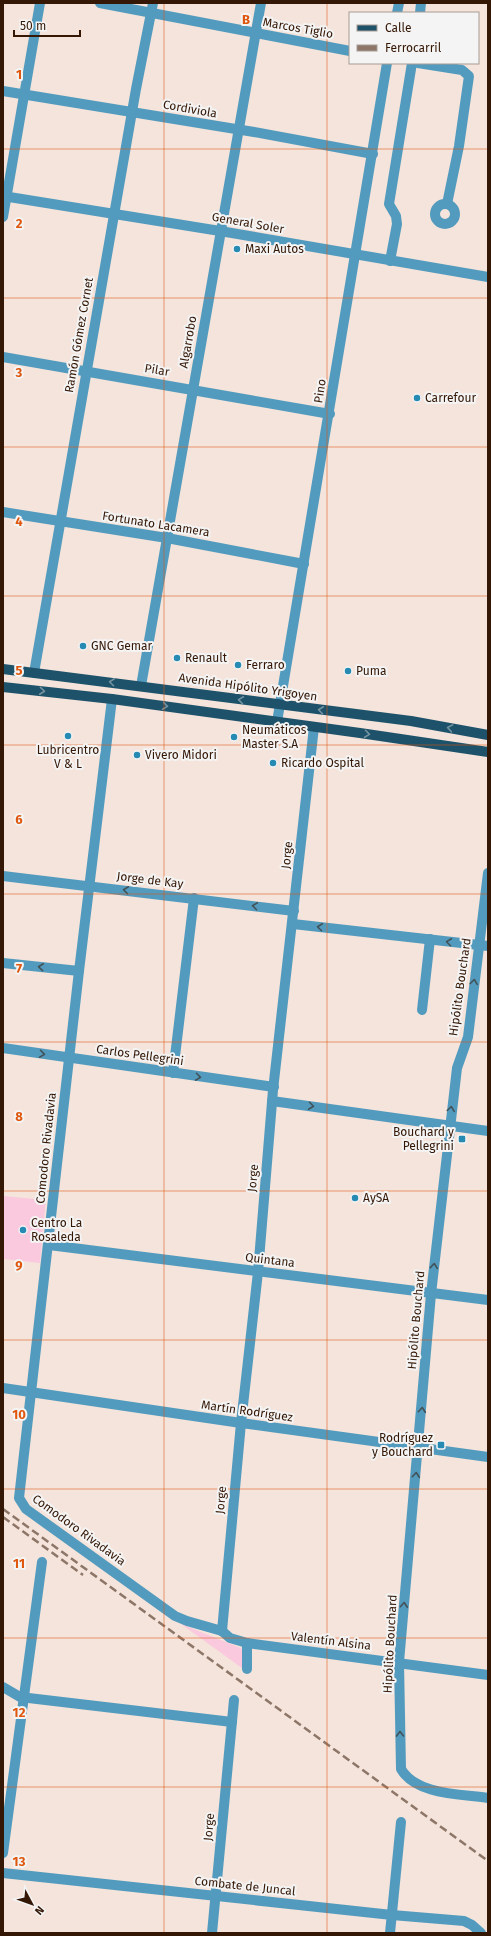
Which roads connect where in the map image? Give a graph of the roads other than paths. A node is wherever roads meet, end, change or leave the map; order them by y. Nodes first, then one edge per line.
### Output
1 (40, 3) edge
2 (100, 3) edge
3 (261, 3) edge
4 (152, 8) edge
5 (256, 34) junction
6 (349, 50) edge
7 (387, 64) edge
8 (412, 64) edge
9 (424, 64) edge
10 (3, 91) edge
11 (25, 95) junction
12 (132, 113) junction
13 (239, 130) junction
14 (373, 154) junction
15 (5, 196) edge
16 (447, 204) dead end
17 (114, 214) junction
18 (3, 217) edge
19 (220, 231) junction
20 (356, 255) junction
21 (390, 261) junction
22 (488, 278) edge
23 (3, 358) edge
24 (86, 372) junction
25 (193, 389) junction
26 (330, 414) junction
27 (3, 512) edge
28 (61, 522) junction
29 (167, 538) junction
30 (304, 564) junction
31 (3, 669) edge
32 (34, 673) junction
33 (3, 686) edge
34 (141, 686) junction
35 (112, 699) junction
36 (280, 705) junction
37 (277, 722) junction
38 (314, 727) junction
39 (488, 735) edge
40 (488, 752) edge
41 (488, 873) edge
42 (3, 876) edge
43 (89, 886) junction
44 (194, 898) junction
45 (294, 911) junction
46 (293, 924) junction
47 (430, 939) junction
48 (483, 946) edge
49 (3, 963) edge
50 (79, 971) junction
51 (422, 1010) dead end
52 (3, 1048) edge
53 (70, 1058) junction
54 (173, 1073) junction
55 (274, 1087) junction
56 (272, 1101) junction
57 (449, 1124) junction
58 (488, 1130) edge
59 (49, 1245) junction
60 (258, 1272) junction
61 (431, 1294) junction
62 (488, 1300) edge
63 (3, 1388) edge
64 (32, 1392) junction
65 (241, 1423) junction
66 (418, 1449) junction
67 (488, 1457) edge
68 (42, 1562) dead end
69 (222, 1631) junction
70 (247, 1643) junction
71 (399, 1662) junction
72 (247, 1669) dead end
73 (488, 1675) edge
74 (3, 1687) edge
75 (24, 1698) junction
76 (234, 1700) dead end
77 (232, 1722) junction
78 (488, 1798) edge
79 (402, 1822) dead end
80 (3, 1854) edge
81 (3, 1873) edge
82 (215, 1895) junction
83 (392, 1915) junction
84 (212, 1933) edge
85 (390, 1933) edge
86 (481, 1933) edge

1 - 11 street
2 - 4 street, Marcos Tiglio
3 - 5 street, Algarrobo
4 - 5 street, Marcos Tiglio
4 - 12 street, Ramón Gómez Cornet
5 - 6 street, Marcos Tiglio
5 - 13 street, Algarrobo
7 - 14 street, Pino
8 - 21 street
9 - 16 street
10 - 11 street, Cordiviola
11 - 12 street, Cordiviola
11 - 15 street
12 - 13 street, Cordiviola
12 - 17 street, Ramón Gómez Cornet
13 - 14 street, Cordiviola
13 - 19 street, Algarrobo
14 - 20 street, Pino
15 - 17 street, General Soler
15 - 18 street
17 - 19 street, General Soler
17 - 24 street, Ramón Gómez Cornet
19 - 20 street, General Soler
19 - 25 street, Algarrobo
20 - 21 street, General Soler
20 - 26 street, Pino
21 - 22 street, General Soler
23 - 24 street, Pilar
24 - 25 street, Pilar
24 - 28 street, Ramón Gómez Cornet
25 - 26 street, Pilar
25 - 29 street, Algarrobo
26 - 30 street, Pino
27 - 28 street, Fortunato Lacamera
28 - 29 street, Fortunato Lacamera
28 - 32 street, Ramón Gómez Cornet
29 - 30 street, Fortunato Lacamera
29 - 34 street, Algarrobo
30 - 36 street, Pino
31 - 32 main road, Avenida Hipólito Yrigoyen
34 -> 32 main road, Avenida Hipólito Yrigoyen
33 -> 35 main road
36 -> 34 main road, Avenida Hipólito Yrigoyen
35 -> 37 main road
35 - 43 street, Comodoro Rivadavia
36 - 37 street, Pino
39 -> 36 main road, Avenida Hipólito Yrigoyen
37 - 38 main road
38 -> 40 main road
38 - 45 street, Jorge
41 - 48 street, Hipólito Bouchard
42 - 43 street, Jorge de Kay
44 -> 43 street, Jorge de Kay
43 - 50 street, Comodoro Rivadavia
45 -> 44 street, Jorge de Kay
44 - 54 street
45 - 46 street, Jorge
47 -> 46 street
46 - 55 street, Jorge
48 -> 47 street
47 - 51 street
57 -> 48 street, Hipólito Bouchard
50 -> 49 street
50 - 53 street, Comodoro Rivadavia
52 -> 53 street, Carlos Pellegrini
53 - 54 street, Carlos Pellegrini
53 - 59 street, Comodoro Rivadavia
54 -> 55 street, Carlos Pellegrini
55 - 56 street, Jorge
56 -> 57 street
56 - 60 street, Jorge
57 - 58 street
61 -> 57 street, Hipólito Bouchard
59 - 60 street, Quintana
59 - 64 street, Comodoro Rivadavia
60 - 61 street, Quintana
60 - 65 street, Jorge
61 - 62 street, Quintana
66 -> 61 street, Hipólito Bouchard
63 - 64 street, Martín Rodríguez
64 - 65 street, Martín Rodríguez
64 - 69 street, Comodoro Rivadavia
65 - 66 street, Martín Rodríguez
65 - 69 street, Jorge
66 - 67 street, Martín Rodríguez
71 -> 66 street, Hipólito Bouchard
68 - 75 street
69 - 70 street, Valentín Alsina
70 - 71 street, Valentín Alsina
70 - 72 street
71 - 73 street, Valentín Alsina
78 -> 71 street, Hipólito Bouchard
74 - 75 street
75 - 77 street
75 - 80 street
76 - 77 street, Jorge
77 - 82 street, Jorge
79 - 83 street
81 - 82 street, Combate de Juncal
82 - 83 street, Combate de Juncal
82 - 84 street, Jorge
83 - 85 street
83 - 86 street, Combate de Juncal

